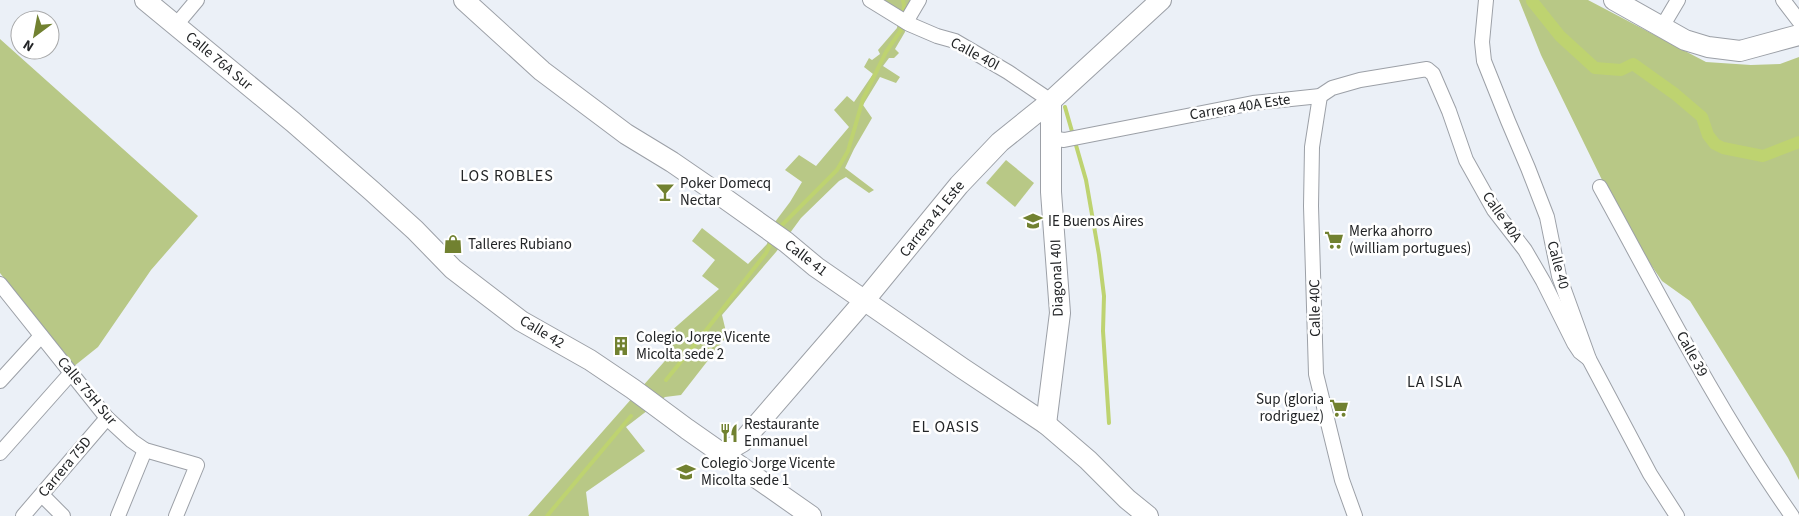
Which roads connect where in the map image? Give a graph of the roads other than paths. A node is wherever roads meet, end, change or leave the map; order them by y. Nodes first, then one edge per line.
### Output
1 (145, 0) edge
2 (197, 0) edge
3 (464, 0) edge
4 (870, 0) edge
5 (919, 0) edge
6 (1160, 0) edge
7 (1486, 0) edge
8 (1614, 0) edge
9 (1678, 0) edge
10 (1783, 0) edge
11 (900, 19) junction
12 (1799, 21) edge
13 (176, 25) junction
14 (1662, 26) junction
15 (1799, 35) edge
16 (1427, 69) joint
17 (1320, 96) junction
18 (1051, 101) junction
19 (293, 122) joint
20 (1057, 139) junction
21 (1600, 187) dead end
22 (1, 286) edge
23 (864, 301) junction
24 (41, 336) junction
25 (1590, 360) junction
26 (71, 373) junction
27 (0, 381) edge
28 (107, 418) junction
29 (1046, 424) junction
30 (146, 450) junction
31 (0, 453) edge
32 (721, 454) junction
33 (42, 495) junction
34 (22, 516) edge
35 (63, 516) edge
36 (118, 516) edge
37 (176, 516) edge
38 (811, 516) edge
39 (1148, 516) edge
40 (1355, 516) edge
41 (1677, 516) edge
42 (1792, 516) edge

1 - 13 street, Calle 76A Sur
2 - 13 street
3 - 23 street, Calle 41
4 - 11 street, Calle 40I
5 - 11 street
6 - 18 street, Carrera 41 Este
7 - 25 street, Calle 40
8 - 14 street
9 - 14 street
10 - 12 street
11 - 18 street, Calle 40I
13 - 19 street, Calle 76A Sur
14 - 15 street
16 - 17 street, Carrera 40A Este
16 - 25 street, Calle 40A
17 - 20 street, Carrera 40A Este
17 - 40 street, Calle 40C
18 - 20 street, Diagonal 40I
18 - 23 street, Carrera 41 Este
19 - 32 street, Calle 42
20 - 29 street, Diagonal 40I
21 - 42 street, Calle 39
22 - 24 street, Calle 75H Sur
23 - 29 street, Calle 41
23 - 32 street, Carrera 41 Este
24 - 26 street, Calle 75H Sur
24 - 27 street
25 - 41 street, Calle 40
26 - 28 street, Calle 75H Sur
26 - 31 street
28 - 30 street, Calle 75H Sur
28 - 33 street, Carrera 75D
29 - 39 street, Calle 41
30 - 36 street
30 - 37 street, Calle 75H Sur
32 - 38 street, Calle 42
33 - 34 street, Carrera 75D
33 - 35 street

